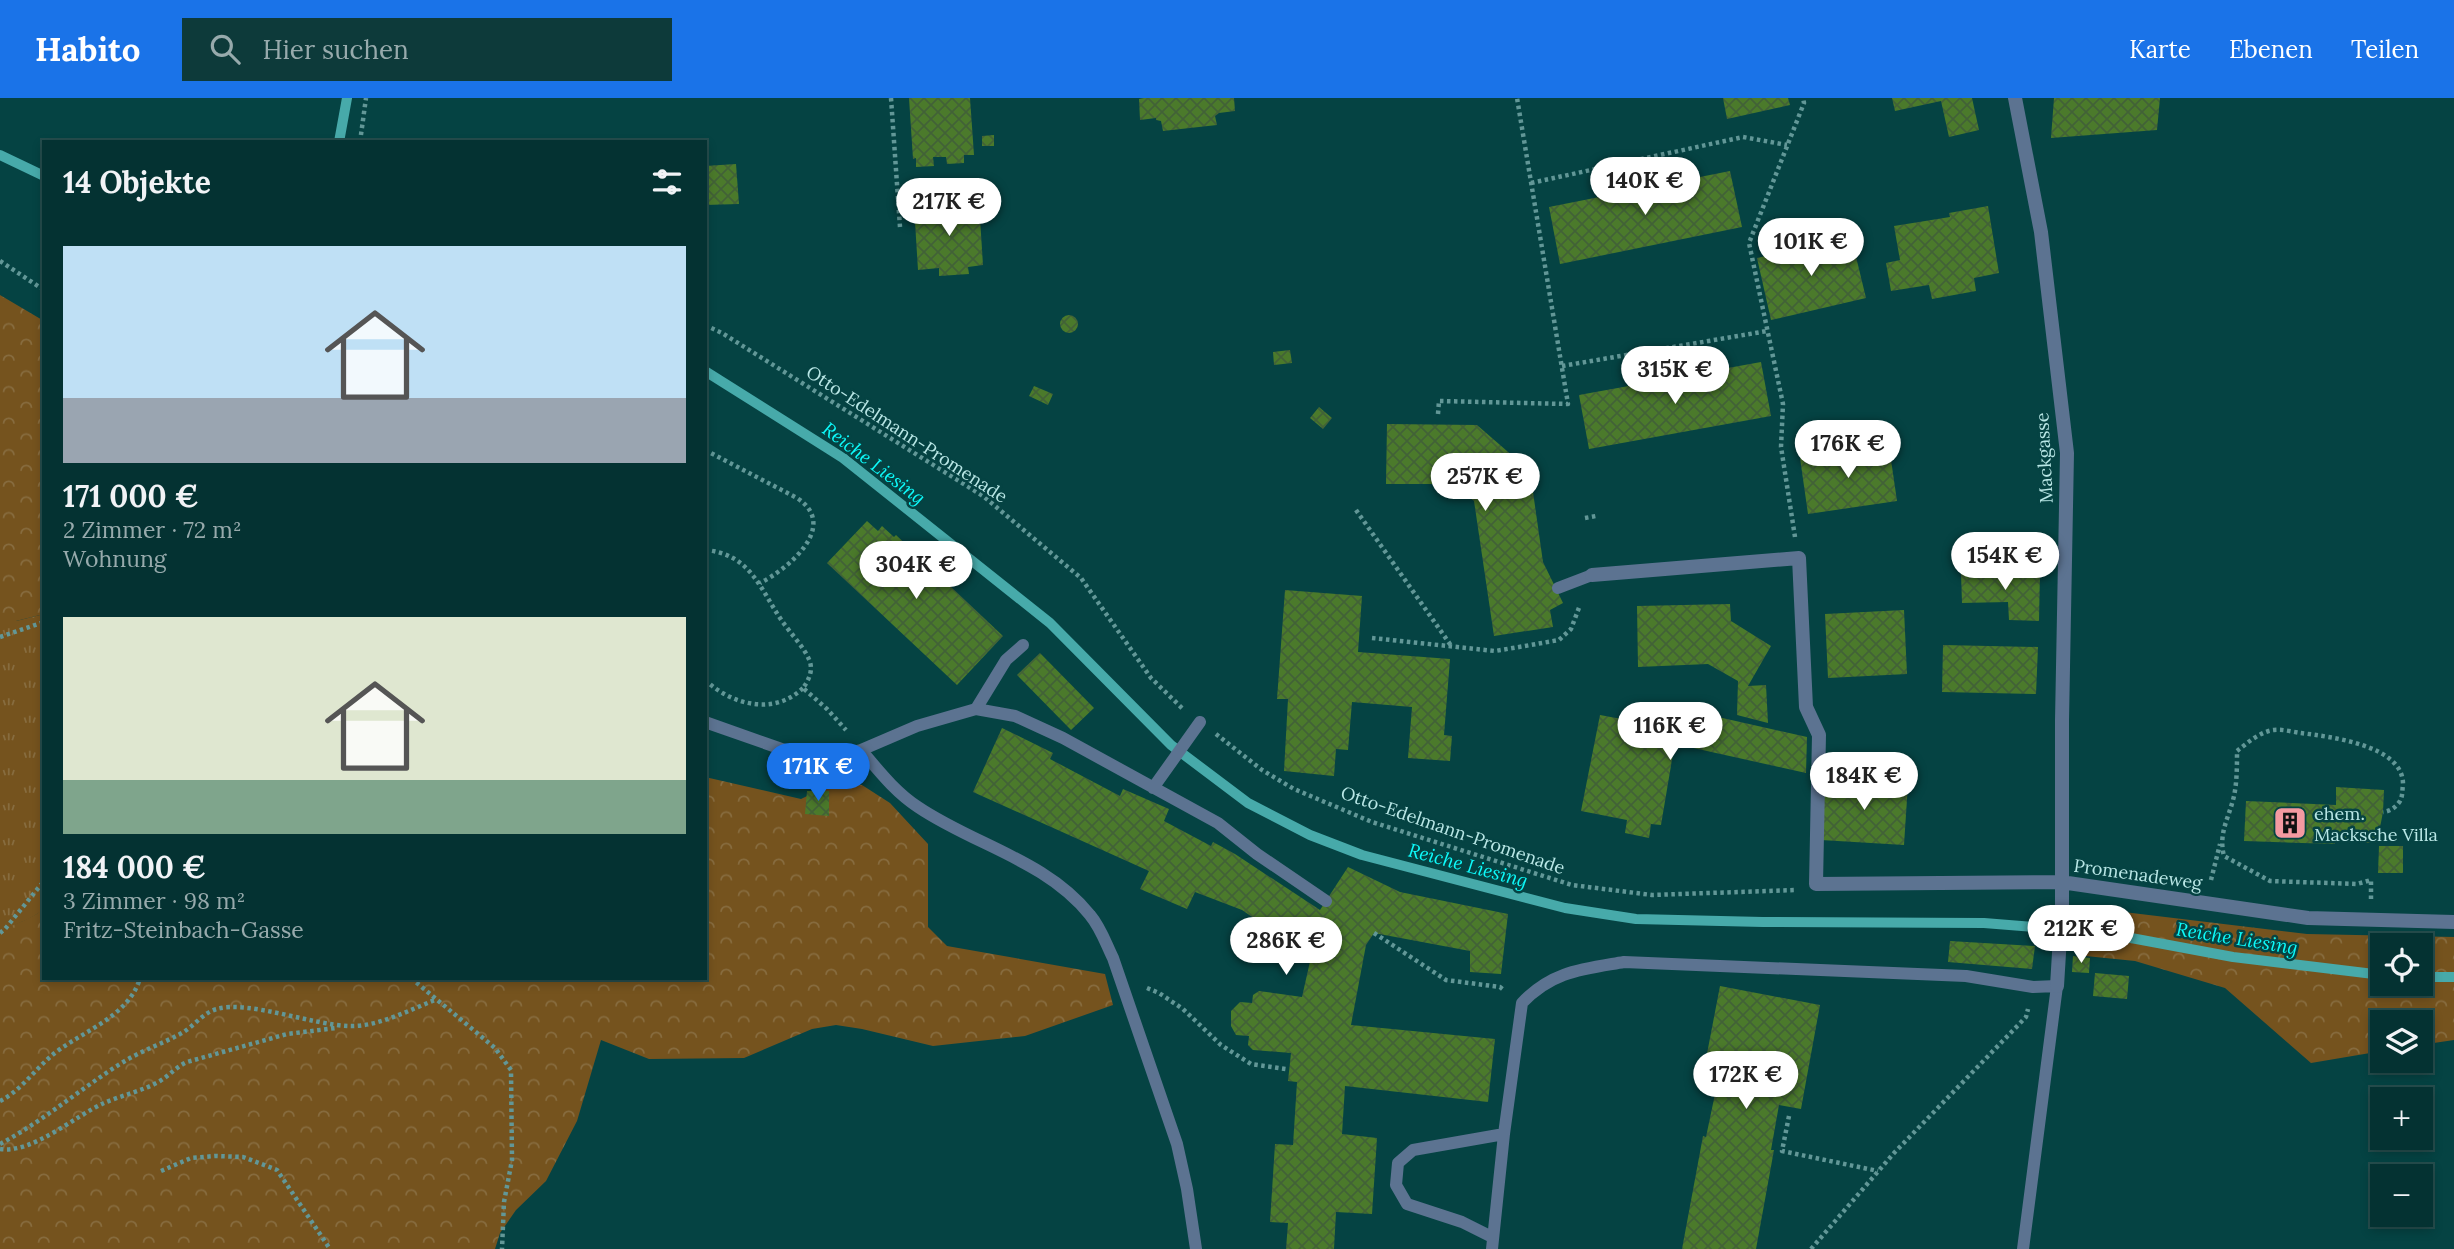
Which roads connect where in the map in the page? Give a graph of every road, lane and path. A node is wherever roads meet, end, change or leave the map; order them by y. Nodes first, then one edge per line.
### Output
1 (366, 98) edge
2 (891, 98) edge
3 (1517, 98) edge
4 (1803, 98) edge
5 (2015, 98) edge
6 (360, 140) edge
7 (1787, 145) junction
8 (1531, 183) junction
9 (900, 227) dead end
10 (0, 261) edge
11 (42, 289) edge
12 (707, 326) edge
13 (1767, 331) junction
14 (1562, 366) junction
15 (1438, 414) dead end
16 (707, 451) edge
17 (1356, 510) dead end
18 (1596, 516) dead end
19 (1585, 518) dead end
20 (707, 550) edge
21 (1799, 558) junction
22 (1592, 575) junction
23 (760, 583) junction
24 (1558, 588) dead end
25 (42, 623) edge
26 (0, 637) edge
27 (1372, 638) dead end
28 (1023, 645) dead end
29 (1452, 648) junction
30 (707, 682) edge
31 (803, 688) junction
32 (976, 709) junction
33 (1199, 722) junction
34 (707, 723) edge
35 (861, 750) junction
36 (1153, 788) junction
37 (2383, 812) dead end
38 (2220, 843) junction
39 (2061, 882) junction
40 (42, 883) edge
41 (1816, 884) junction
42 (1326, 901) dead end
43 (2206, 903) junction
44 (2370, 920) junction
45 (2454, 922) edge
46 (0, 933) edge
47 (1374, 933) dead end
48 (139, 980) edge
49 (413, 980) edge
50 (1122, 984) junction
51 (2057, 985) junction
52 (2033, 987) junction
53 (435, 1000) junction
54 (1522, 1003) junction
55 (350, 1026) junction
56 (1286, 1069) dead end
57 (0, 1101) edge
58 (1789, 1116) dead end
59 (1503, 1135) junction
60 (0, 1144) edge
61 (0, 1149) edge
62 (161, 1171) dead end
63 (1878, 1171) junction
64 (1492, 1243) edge
65 (330, 1249) edge
66 (502, 1249) edge
67 (1196, 1249) edge
68 (1811, 1249) edge
69 (2023, 1249) edge

1 - 6 path
2 - 9 path
3 - 8 path
4 - 7 path
5 - 39 street, Mackgasse
7 - 8 path
7 - 13 path
8 - 14 path
10 - 11 path
12 - 33 path, Otto-Edelmann-Promenade
13 - 14 path
13 - 21 path
14 - 15 path
16 - 23 path
17 - 29 path
18 - 19 path
20 - 23 path
21 - 22 street
21 - 41 street
22 - 24 lane
22 - 29 path
23 - 31 path
25 - 26 path
27 - 29 path
28 - 32 lane
30 - 31 path
31 - 35 path
32 - 35 lane
32 - 36 lane
33 - 36 lane
33 - 41 path, Otto-Edelmann-Promenade
34 - 35 lane
35 - 50 lane
36 - 42 lane
37 - 38 path
38 - 43 path
38 - 44 path
39 - 41 street, Promenadeweg
39 - 43 street, Promenadeweg
39 - 51 street, Mackgasse
40 - 46 path
43 - 44 street, Promenadeweg
44 - 45 street, Promenadeweg
47 - 54 path
48 - 57 path
49 - 53 path
50 - 56 path
50 - 67 lane
51 - 52 lane
51 - 69 lane
52 - 54 lane
52 - 63 path
53 - 55 path
53 - 66 path
54 - 59 lane
55 - 60 path
55 - 61 path
58 - 63 path
59 - 64 lane
59 - 64 lane
62 - 65 path
63 - 68 path

